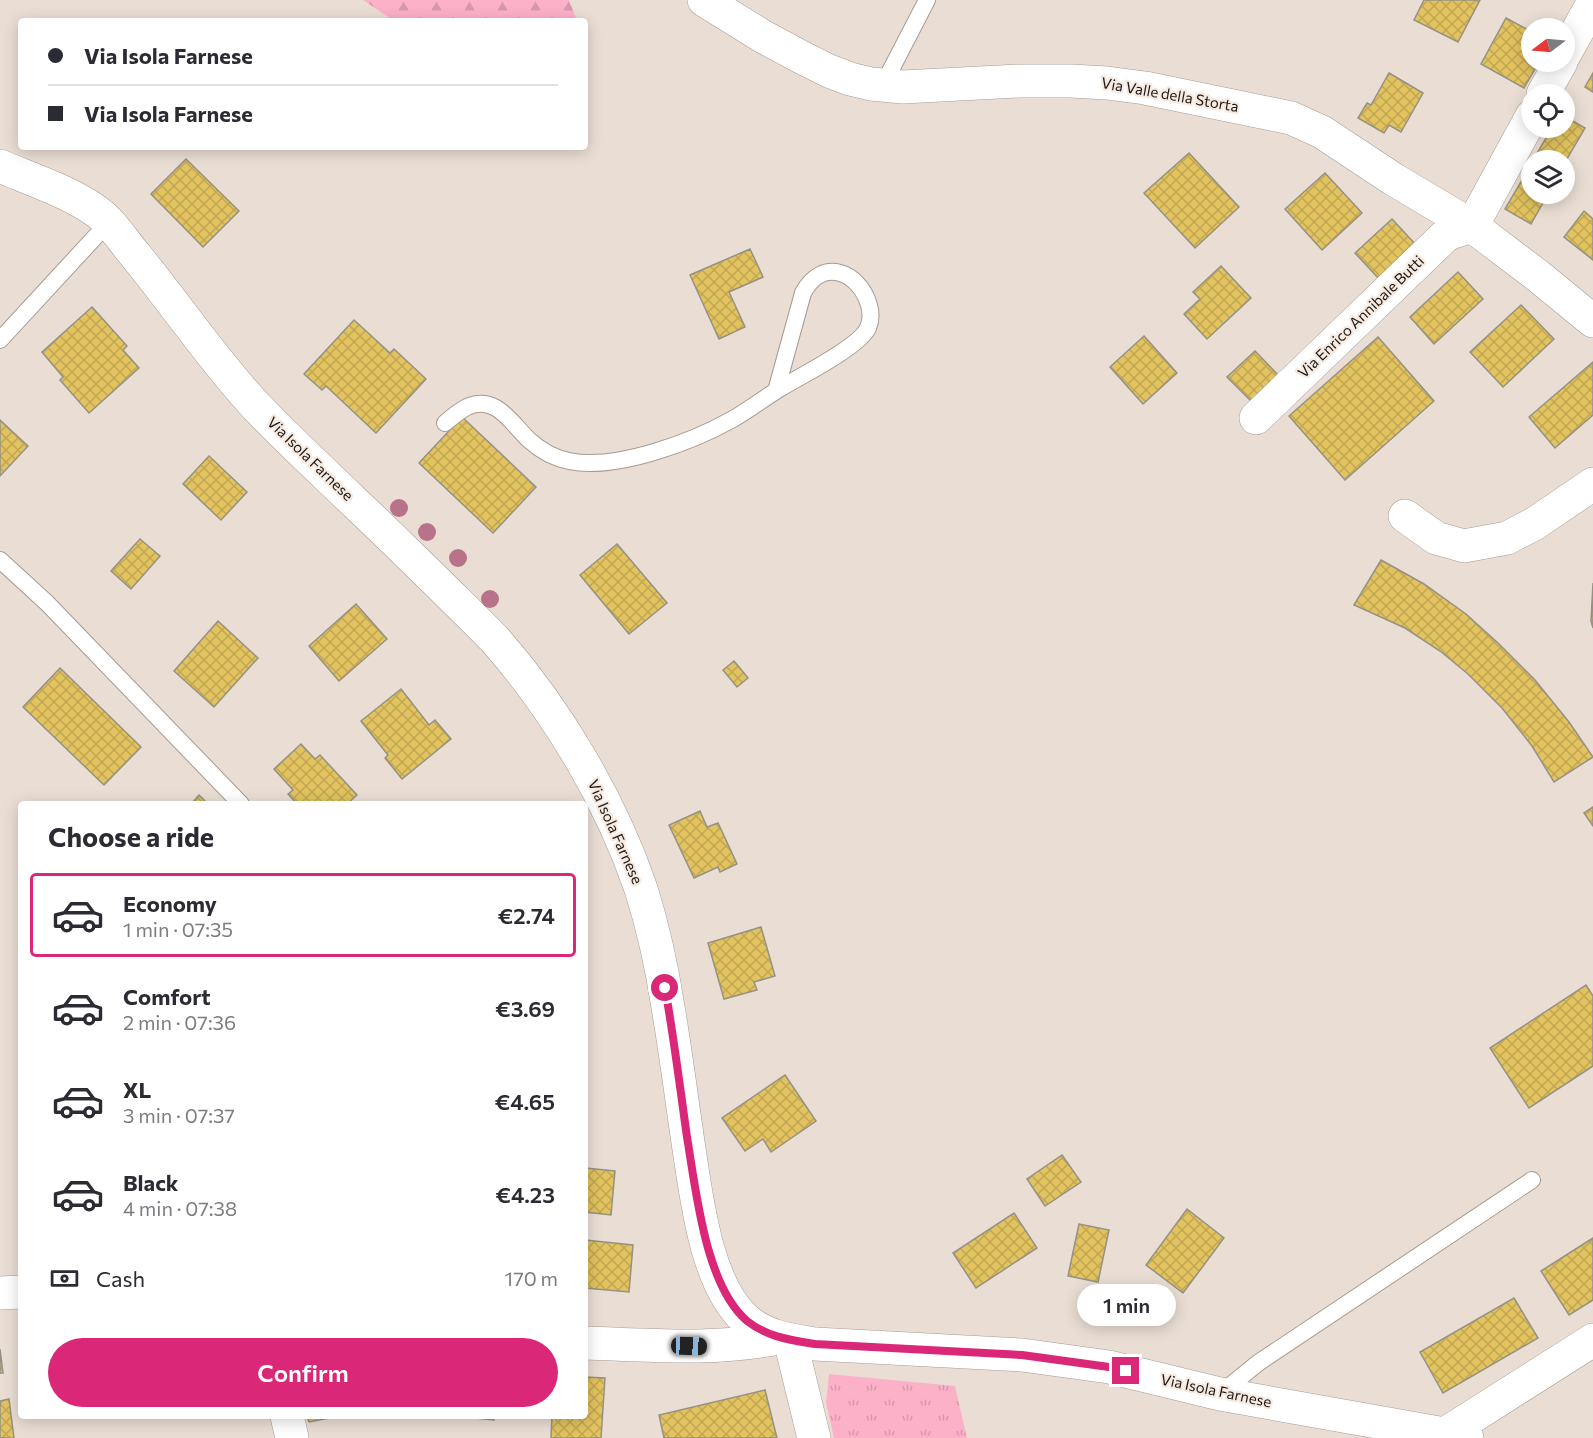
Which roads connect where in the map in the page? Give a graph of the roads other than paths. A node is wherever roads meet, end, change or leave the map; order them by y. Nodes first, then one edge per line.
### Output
1 (704, 0) edge
2 (927, 0) edge
3 (1593, 3) edge
4 (1575, 36) edge
5 (883, 85) junction
6 (1521, 136) edge
7 (0, 166) edge
8 (108, 223) junction
9 (1472, 226) junction
10 (1593, 321) edge
11 (0, 340) edge
12 (776, 391) junction
13 (1256, 418) dead end
14 (445, 423) dead end
15 (1593, 484) edge
16 (1405, 516) dead end
17 (0, 560) edge
18 (238, 801) edge
19 (1532, 1180) dead end
20 (18, 1292) edge
21 (0, 1293) edge
22 (784, 1339) junction
23 (1593, 1340) edge
24 (588, 1343) edge
25 (1220, 1394) junction
26 (288, 1419) edge
27 (1456, 1436) edge
28 (292, 1438) edge
29 (814, 1438) edge

1 - 5 street, Via Valle della Storta
2 - 5 lane
3 - 4 street
5 - 9 street, Via Valle della Storta
6 - 9 street
7 - 8 street, Via Isola Farnese
8 - 11 lane
8 - 22 street, Via Isola Farnese
9 - 10 street, Via Valle della Storta
9 - 13 street, Via Enrico Annibale Butti
12 - 12 lane
12 - 14 lane
15 - 16 street
17 - 18 lane
19 - 25 lane
20 - 21 street
22 - 24 street
22 - 25 street, Via Isola Farnese
22 - 29 street
23 - 27 street
25 - 27 street, Via Isola Farnese
26 - 28 street

